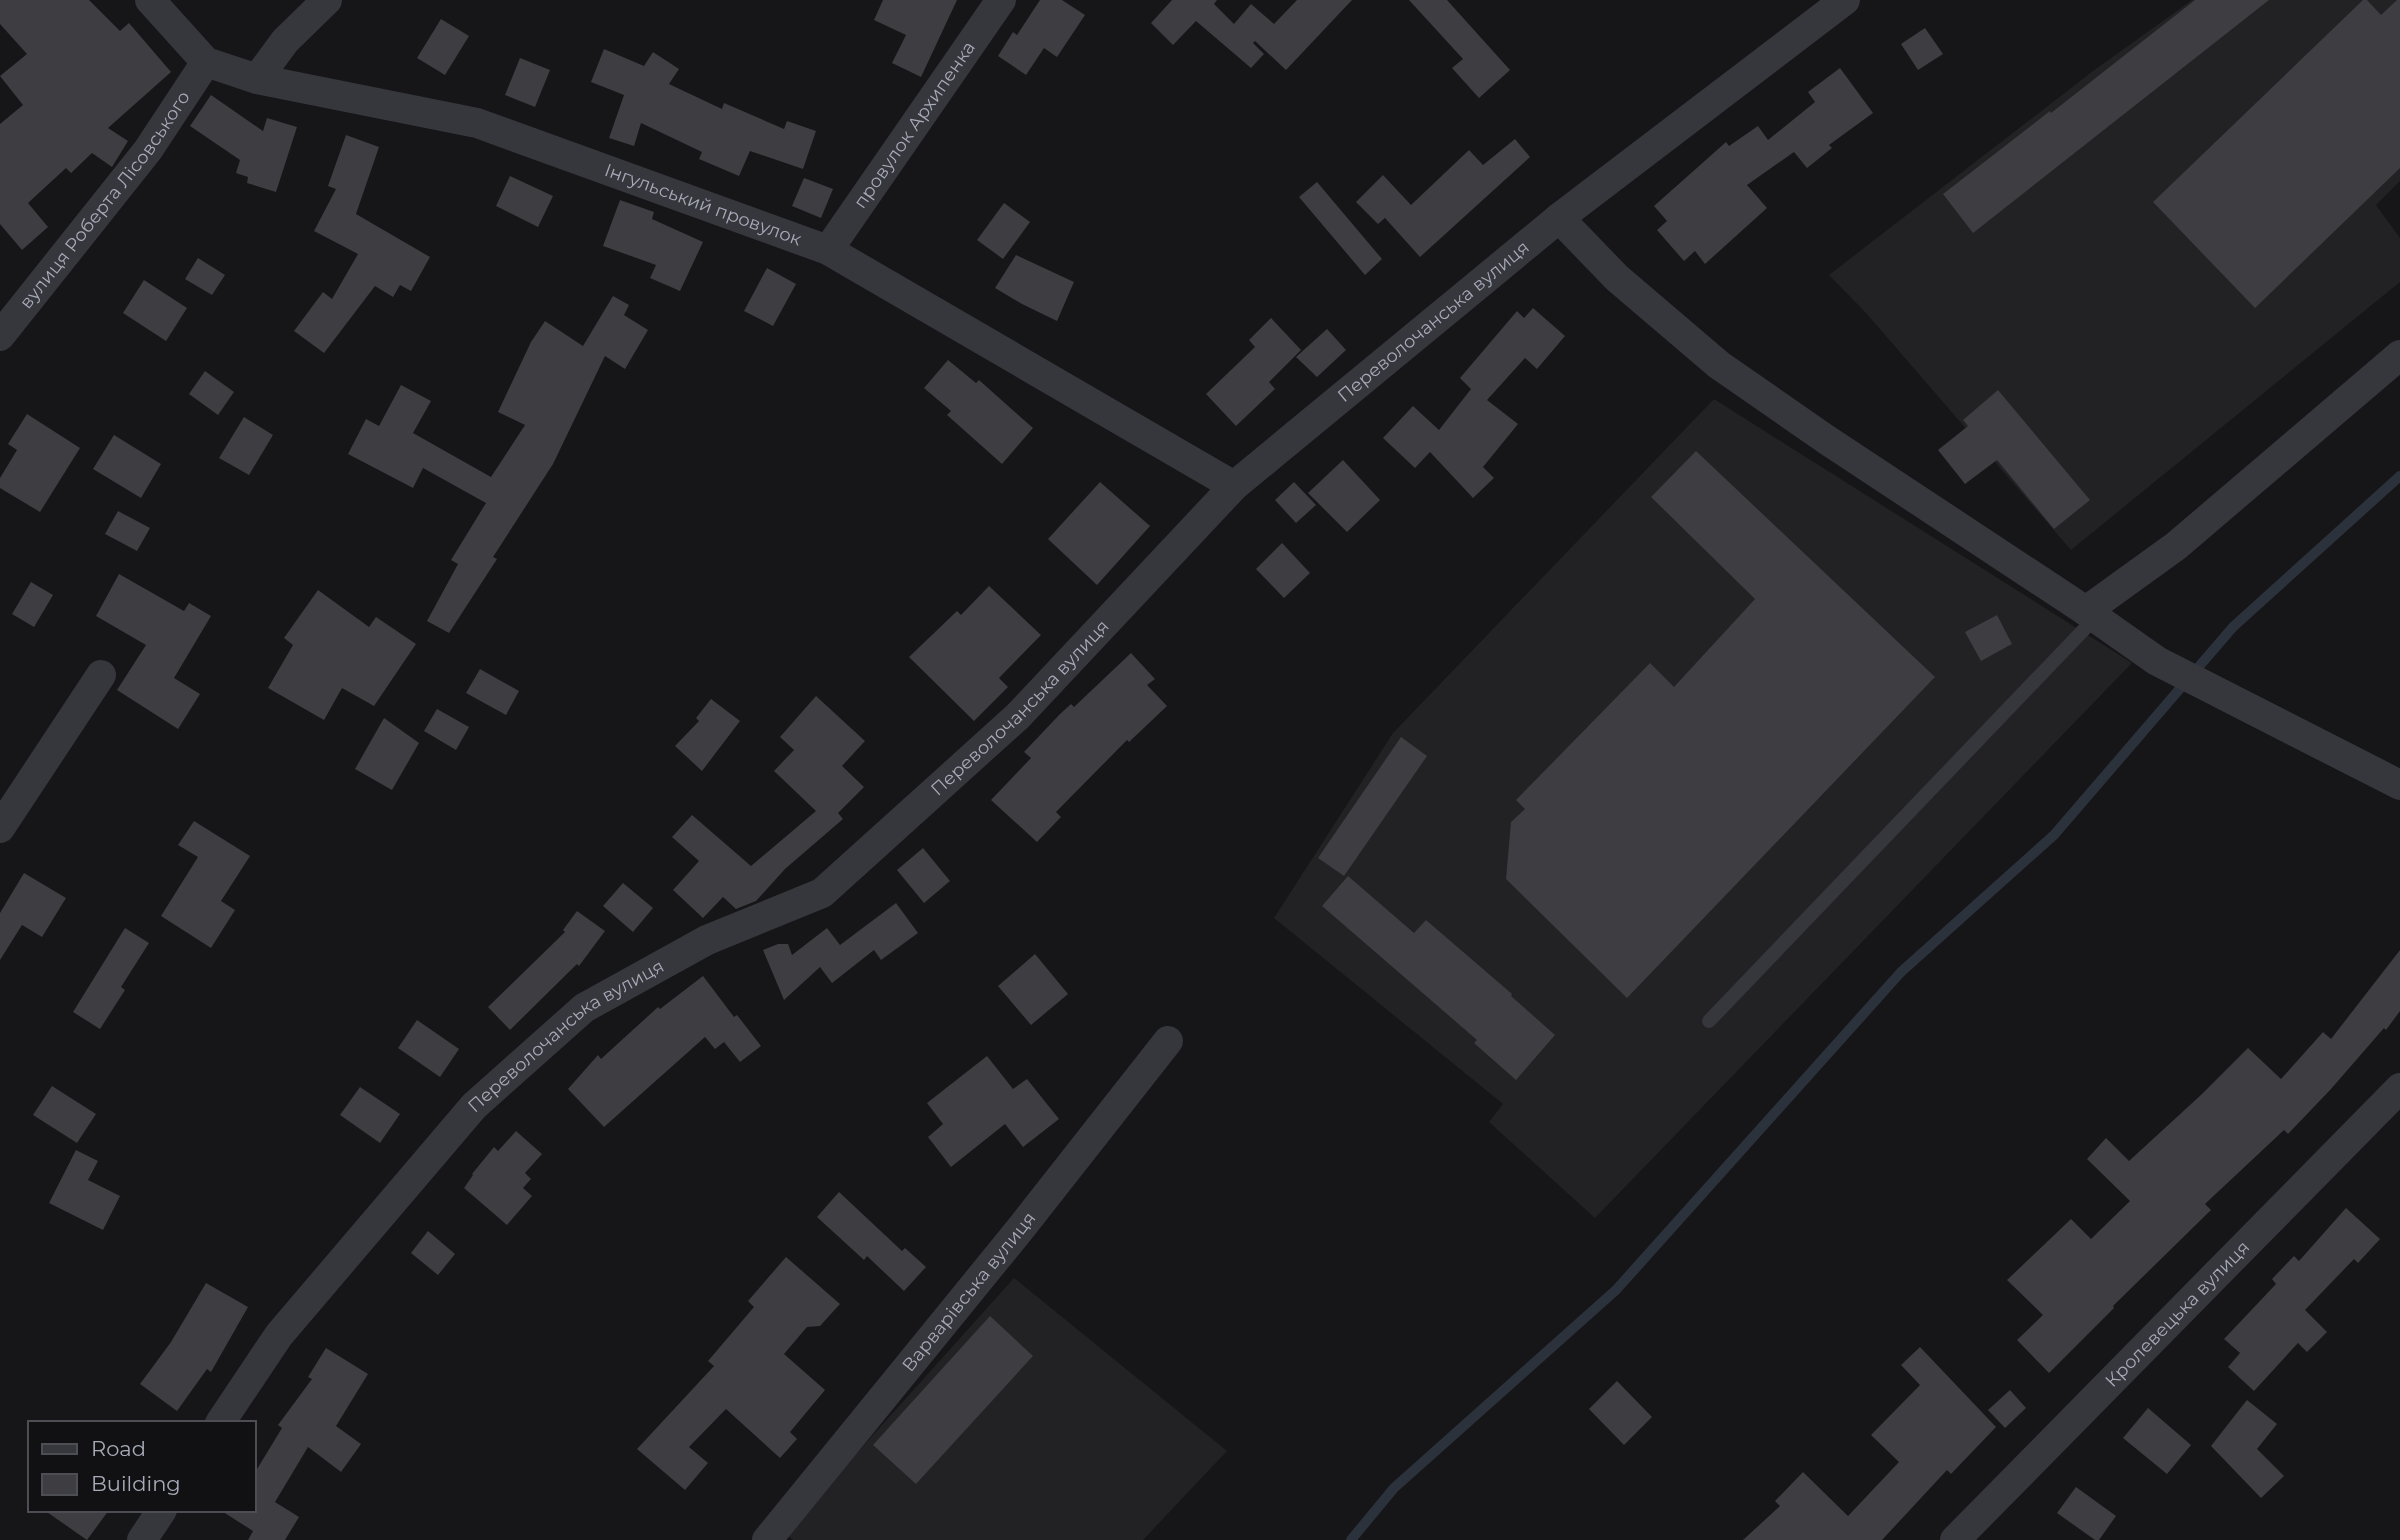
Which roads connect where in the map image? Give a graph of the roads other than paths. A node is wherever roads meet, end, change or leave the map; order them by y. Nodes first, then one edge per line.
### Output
1 (150, 0) edge
2 (327, 0) edge
3 (1002, 0) edge
4 (1845, 0) edge
5 (205, 62) junction
6 (257, 79) junction
7 (1559, 218) junction
8 (828, 250) junction
9 (0, 336) edge
10 (2400, 355) edge
11 (1234, 486) junction
12 (2090, 614) junction
13 (101, 675) dead end
14 (2400, 785) edge
15 (0, 828) edge
16 (1709, 1021) dead end
17 (1168, 1041) dead end
18 (2400, 1088) edge
19 (221, 1421) edge
20 (161, 1512) edge
21 (142, 1540) edge
22 (767, 1540) edge
23 (1955, 1540) edge

1 - 5 street
2 - 6 street
3 - 8 street, провулок Архипенка
4 - 7 street, Переволочанська вулиця
5 - 6 street, Інгульський провулок
5 - 9 street, вулиця Роберта Лісовського
6 - 8 street, Інгульський провулок
7 - 11 street, Переволочанська вулиця
7 - 12 street
8 - 11 street, Інгульський провулок
10 - 12 street
11 - 19 street, Переволочанська вулиця
12 - 14 street
12 - 16 lane
13 - 15 street
17 - 22 street, Варварівська вулиця
18 - 23 street, Кролевецька вулиця
20 - 21 street

